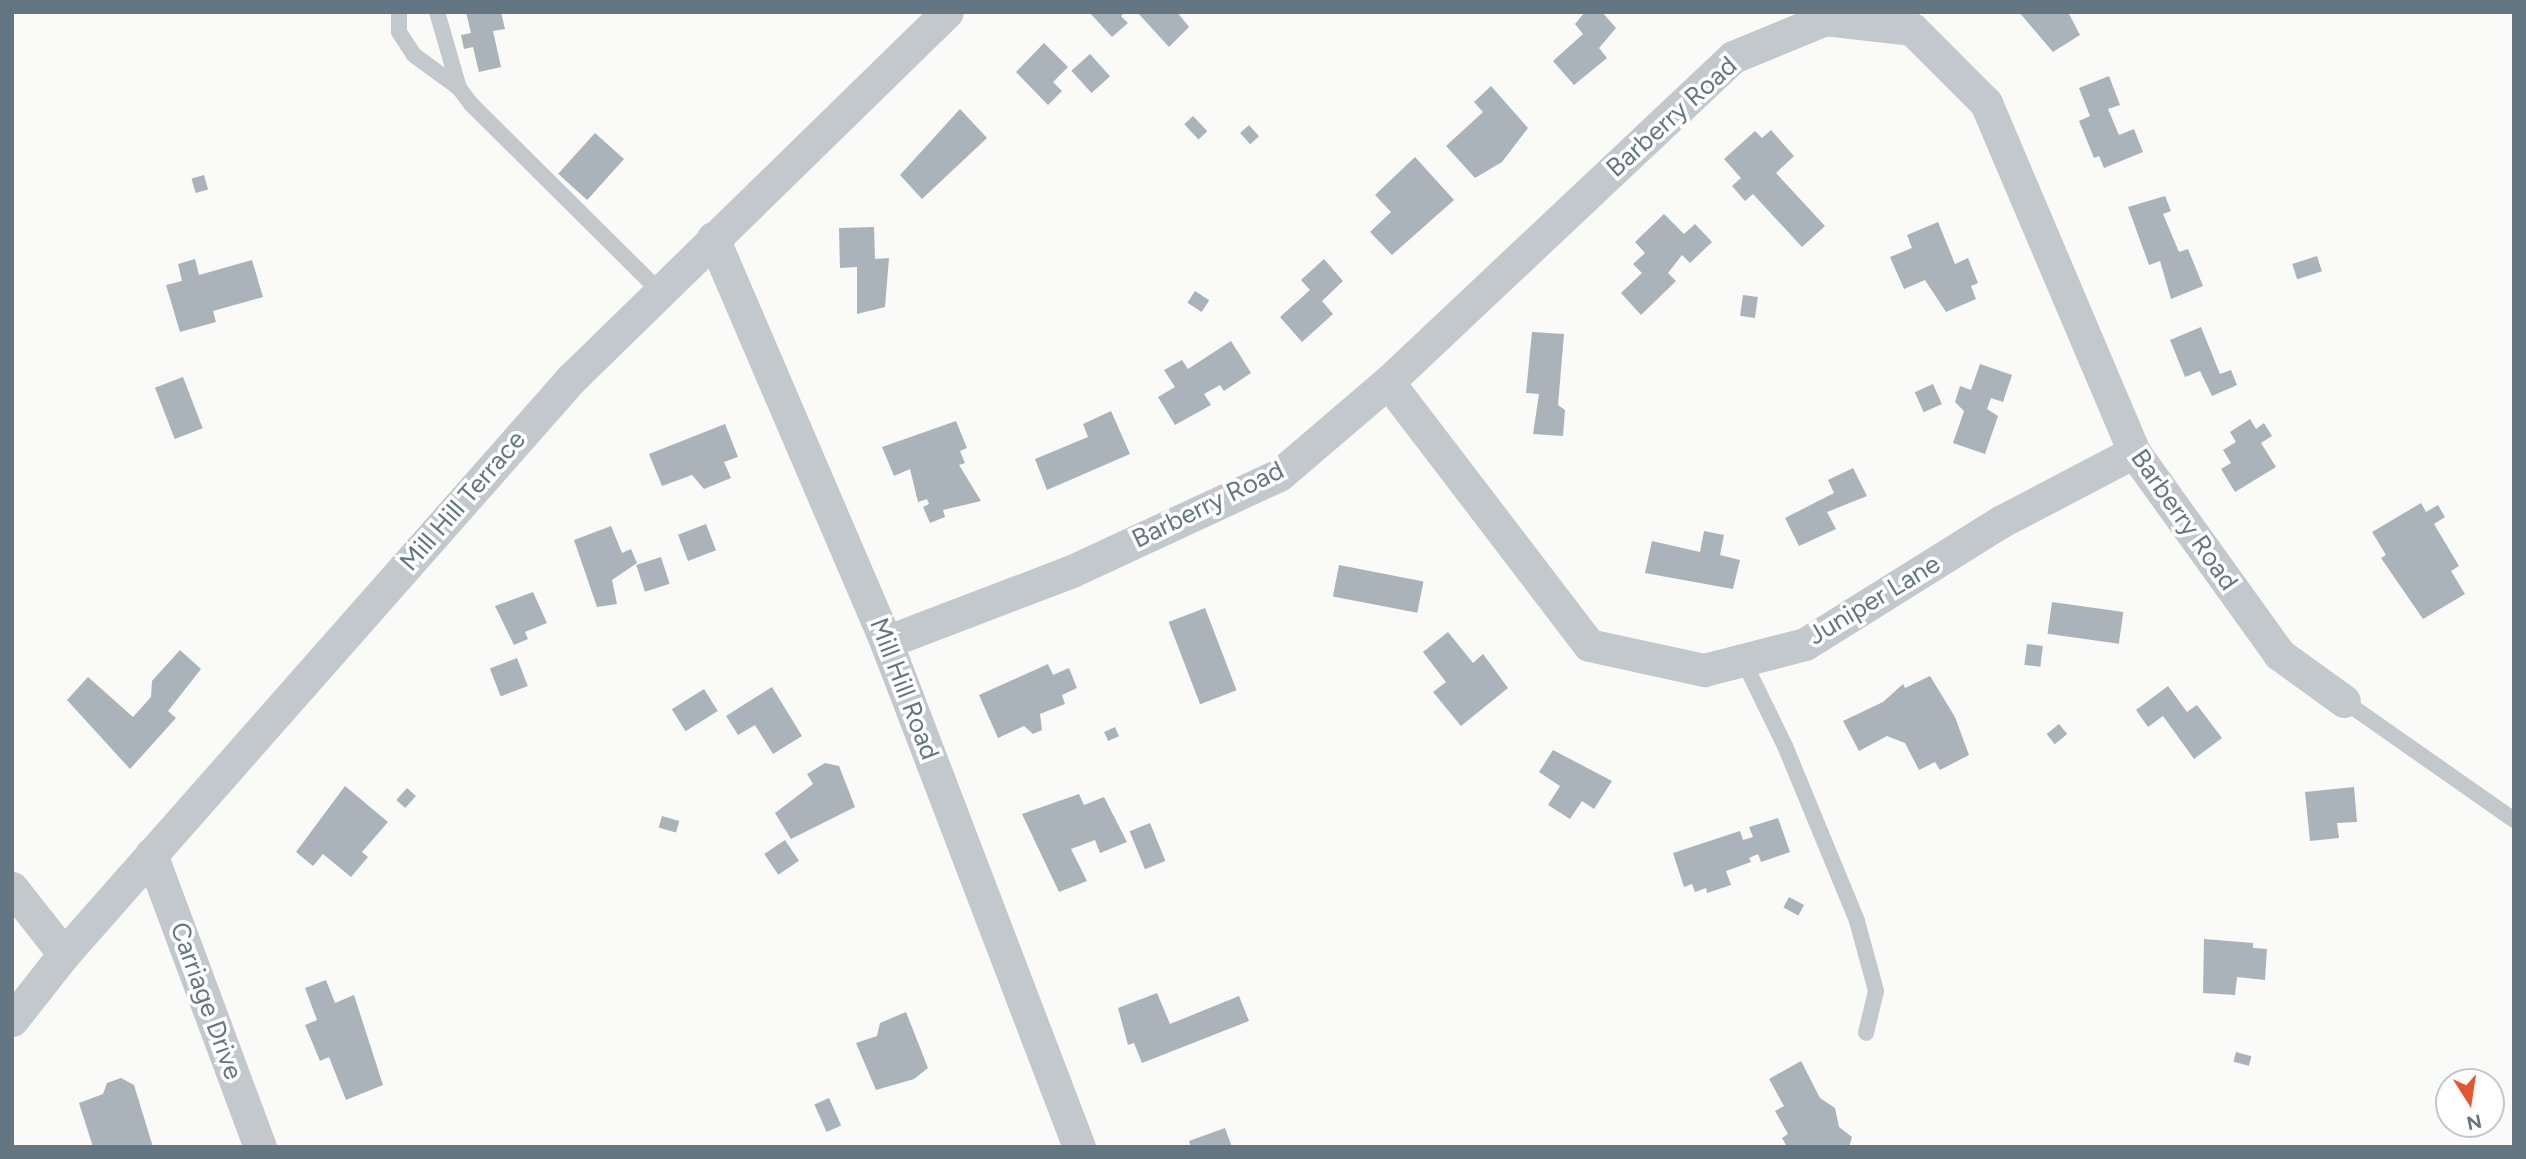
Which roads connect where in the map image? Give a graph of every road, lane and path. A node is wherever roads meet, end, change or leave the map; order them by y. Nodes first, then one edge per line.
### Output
1 (399, 12) edge
2 (437, 12) edge
3 (947, 12) edge
4 (459, 88) junction
5 (713, 238) junction
6 (659, 291) junction
7 (1388, 382) junction
8 (2134, 452) junction
9 (886, 642) junction
10 (1742, 660) junction
11 (2344, 702) joint
12 (2514, 820) edge
13 (151, 854) junction
14 (12, 888) edge
15 (64, 954) junction
16 (12, 1020) edge
17 (1866, 1033) dead end
18 (260, 1147) edge
19 (1079, 1147) edge

1 - 4 lane
2 - 4 lane
3 - 5 street, Mill Hill Terrace
4 - 6 lane
5 - 6 street, Mill Hill Terrace
5 - 9 street, Mill Hill Road
6 - 13 street, Mill Hill Terrace
7 - 8 street, Barberry Road
7 - 9 street, Barberry Road
7 - 10 street, Juniper Lane
8 - 10 street, Juniper Lane
8 - 11 street, Barberry Road
9 - 19 street, Mill Hill Road
10 - 17 lane
11 - 12 lane
13 - 15 street, Mill Hill Terrace
13 - 18 street, Carriage Drive
14 - 15 street
15 - 16 street, Mill Hill Terrace

